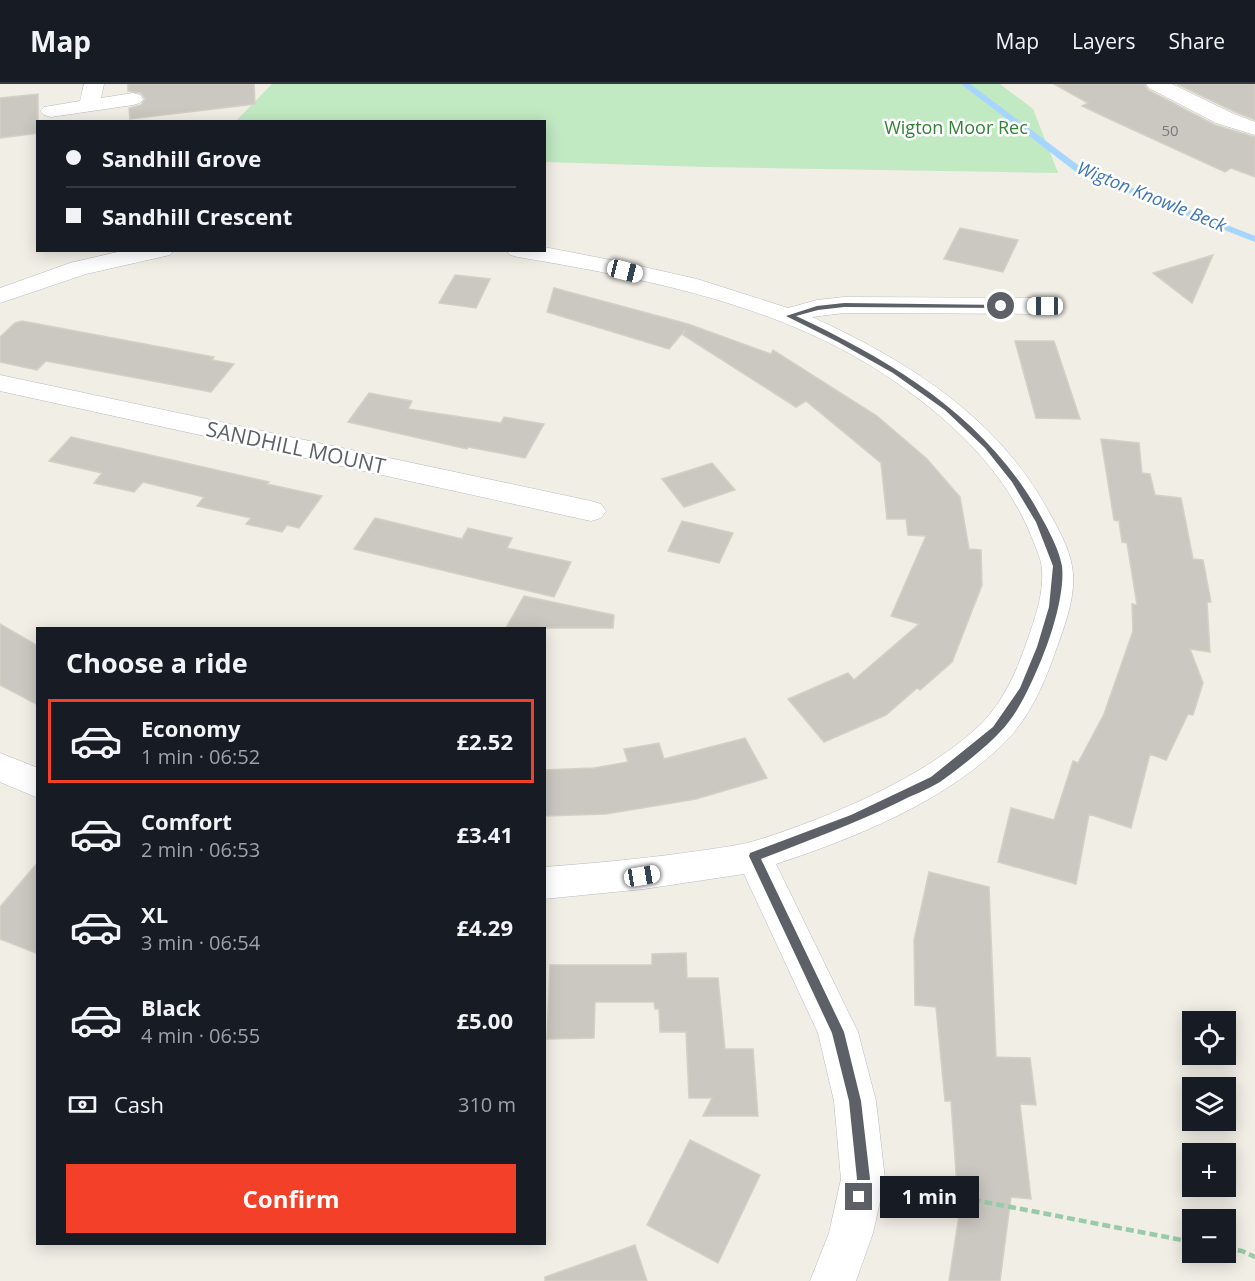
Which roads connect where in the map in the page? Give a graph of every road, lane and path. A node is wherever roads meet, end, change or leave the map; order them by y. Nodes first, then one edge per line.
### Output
1 (94, 84) edge
2 (1156, 84) edge
3 (133, 99) dead end
4 (89, 106) junction
5 (51, 111) dead end
6 (1255, 129) edge
7 (153, 252) edge
8 (530, 252) edge
9 (0, 296) edge
10 (1045, 306) dead end
11 (789, 316) junction
12 (0, 382) edge
13 (591, 511) dead end
14 (0, 767) edge
15 (36, 783) edge
16 (754, 856) junction
17 (546, 883) edge
18 (863, 1179) junction
19 (1182, 1240) edge
20 (1236, 1250) edge
21 (1255, 1257) edge
22 (833, 1281) edge

1 - 4 street
2 - 6 street
3 - 4 street
4 - 5 street
7 - 9 street
8 - 11 street
10 - 11 street
11 - 16 street
12 - 13 street, SANDHILL MOUNT
14 - 15 street
16 - 17 street
16 - 18 street
18 - 19 path
18 - 22 street
20 - 21 path

